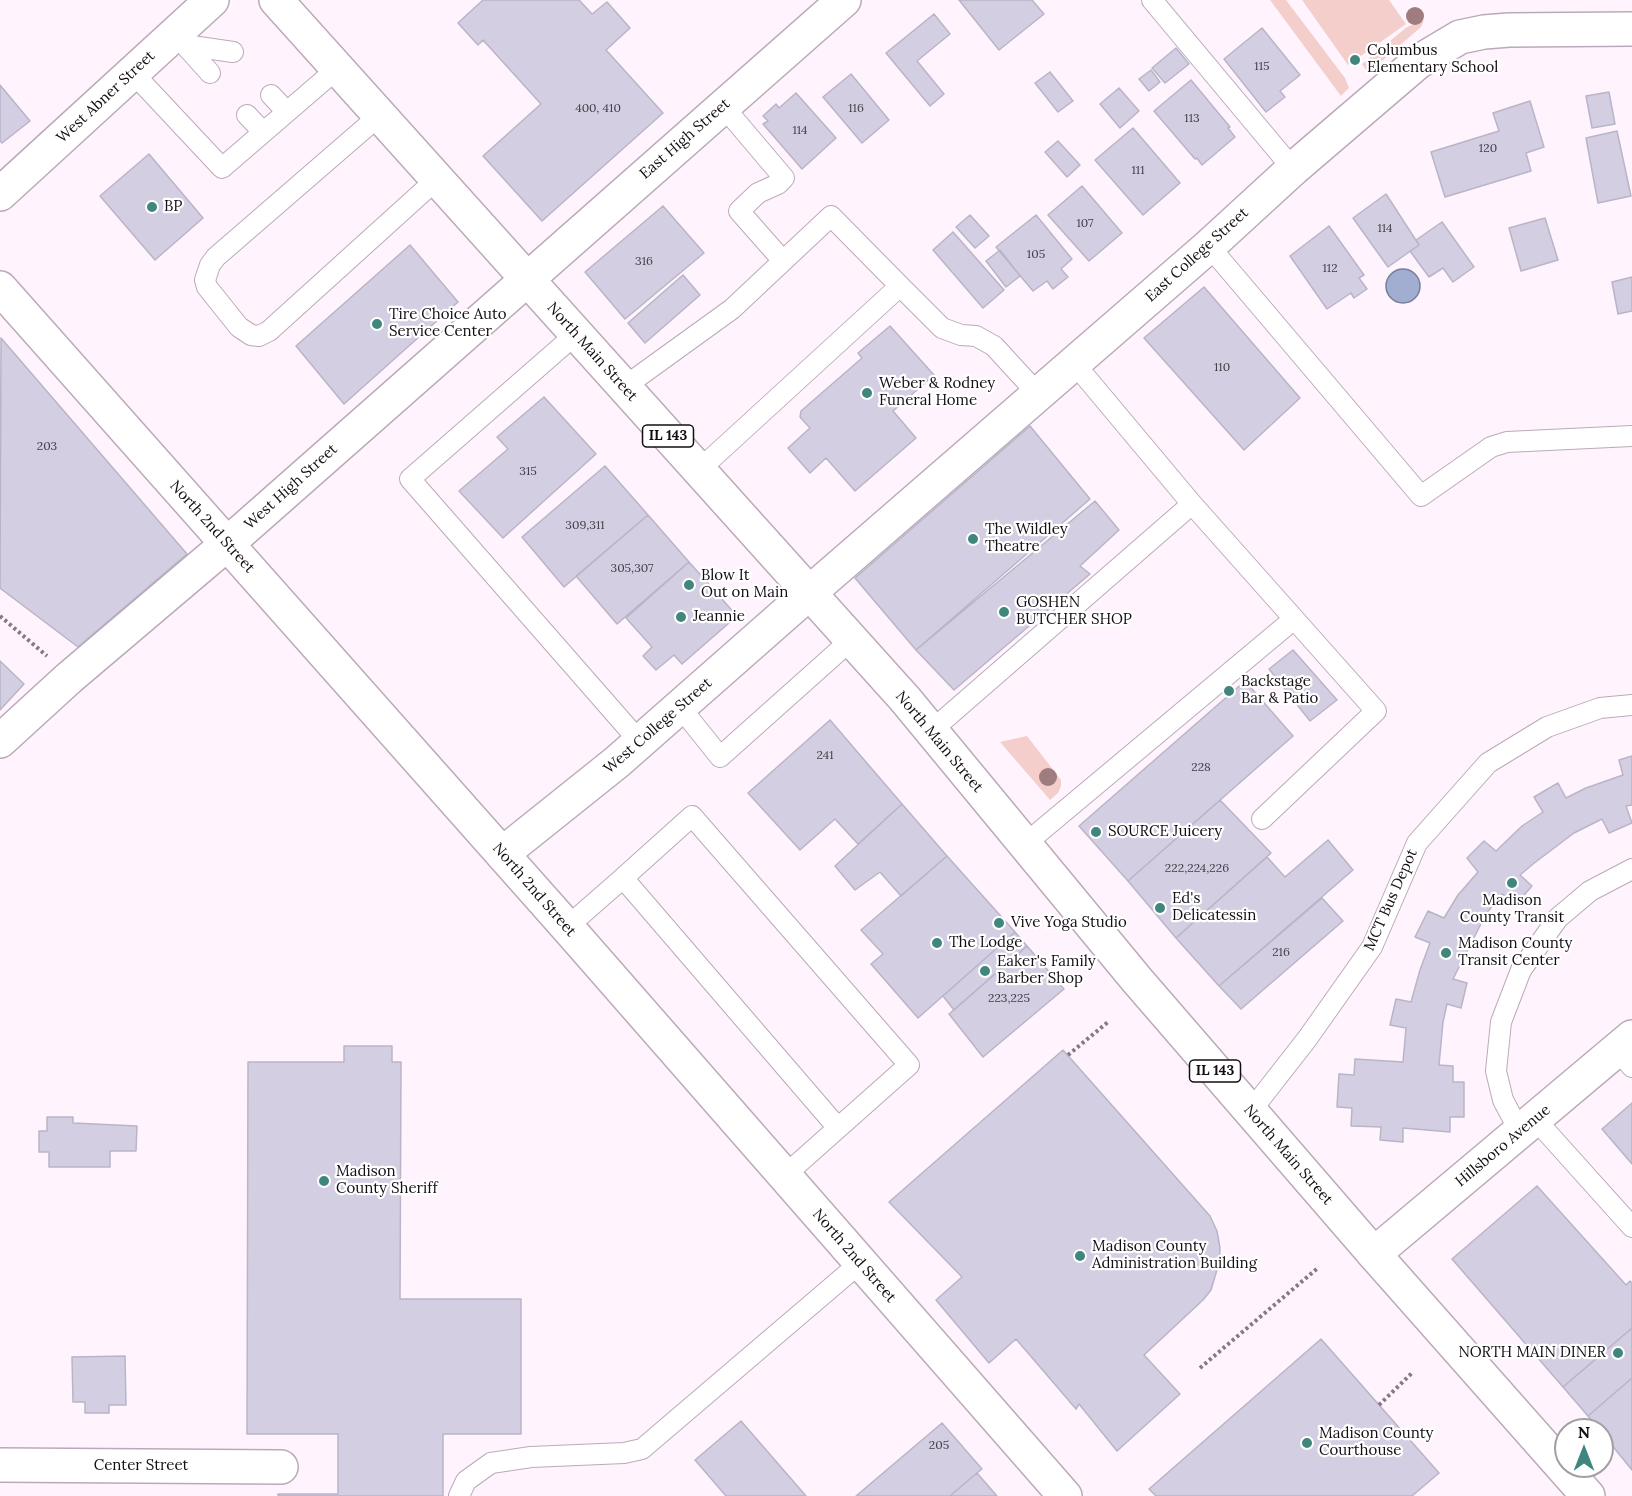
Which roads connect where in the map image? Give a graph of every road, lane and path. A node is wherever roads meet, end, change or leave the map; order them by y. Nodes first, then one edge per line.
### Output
1 (212, 0) edge
2 (276, 0) edge
3 (844, 0) edge
4 (1152, 0) edge
5 (1632, 29) edge
6 (180, 39) junction
7 (233, 52) dead end
8 (338, 68) junction
9 (133, 73) junction
10 (210, 73) dead end
11 (271, 95) dead end
12 (723, 106) junction
13 (286, 112) junction
14 (246, 115) dead end
15 (380, 115) junction
16 (263, 132) junction
17 (1293, 169) junction
18 (437, 179) junction
19 (0, 194) edge
20 (1209, 246) junction
21 (783, 261) junction
22 (526, 279) junction
23 (900, 285) junction
24 (0, 288) edge
25 (576, 334) junction
26 (1074, 363) junction
27 (624, 387) junction
28 (1038, 394) junction
29 (1631, 440) edge
30 (699, 470) junction
31 (1192, 504) junction
32 (227, 544) junction
33 (809, 593) junction
34 (0, 616) edge
35 (1294, 619) junction
36 (851, 639) junction
37 (69, 678) junction
38 (1632, 705) edge
39 (680, 707) junction
40 (931, 731) junction
41 (0, 741) edge
42 (640, 742) junction
43 (1262, 819) dead end
44 (1025, 844) junction
45 (502, 854) junction
46 (1632, 869) edge
47 (622, 878) junction
48 (567, 927) junction
49 (1108, 1022) dead end
50 (1627, 1051) edge
51 (1068, 1056) dead end
52 (1250, 1112) junction
53 (1528, 1126) junction
54 (838, 1128) junction
55 (784, 1176) junction
56 (1632, 1227) edge
57 (1374, 1254) junction
58 (860, 1263) junction
59 (1319, 1267) dead end
60 (1200, 1368) dead end
61 (1413, 1372) dead end
62 (1379, 1405) dead end
63 (0, 1465) edge
64 (281, 1467) dead end
65 (1578, 1492) edge
66 (459, 1496) edge
67 (1065, 1496) edge

1 - 6 street, West Abner Street
2 - 8 street, North Main Street / IL 143
3 - 12 street, East High Street
4 - 17 lane
5 - 17 street, East College Street
6 - 7 lane
6 - 9 street, West Abner Street
6 - 10 lane
8 - 13 lane
8 - 15 street, North Main Street / IL 143
9 - 16 lane
9 - 19 street, West Abner Street
11 - 13 lane
12 - 21 lane
12 - 22 street, East High Street
13 - 16 lane
14 - 16 lane
15 - 18 street, North Main Street / IL 143
15 - 18 lane
17 - 20 street, East College Street
18 - 22 street, North Main Street / IL 143
20 - 26 street, East College Street
20 - 29 lane
21 - 23 lane
21 - 27 lane
22 - 25 street, North Main Street / IL 143
22 - 32 street, West High Street
23 - 28 lane
23 - 30 lane
24 - 32 street, North 2nd Street
25 - 27 street, North Main Street / IL 143
25 - 42 lane
26 - 28 street, East College Street
26 - 31 lane
27 - 30 street, North Main Street / IL 143
28 - 33 street, East College Street
30 - 33 street, North Main Street / IL 143
31 - 35 lane
31 - 40 lane
32 - 37 street, West High Street
32 - 45 street, North 2nd Street
33 - 36 street, North Main Street / IL 143
33 - 39 street, West College Street
34 - 37 path
35 - 43 lane
35 - 44 lane
36 - 39 lane
36 - 40 street, North Main Street / IL 143
37 - 41 street, West High Street
38 - 52 lane, MCT Bus Depot
39 - 42 street, West College Street
40 - 44 street, North Main Street / IL 143
42 - 45 street, West College Street
44 - 52 street, North Main Street / IL 143
45 - 48 street, North 2nd Street
46 - 53 lane
47 - 48 lane
47 - 54 lane
47 - 54 lane
48 - 55 street, North 2nd Street
49 - 51 path
50 - 53 street, Hillsboro Avenue
52 - 57 street, North Main Street / IL 143
53 - 56 lane
53 - 57 street, Hillsboro Avenue
54 - 55 lane
55 - 58 street, North 2nd Street
57 - 65 street, North Main Street / IL 143
58 - 66 lane
58 - 67 street, North 2nd Street
59 - 60 path
61 - 62 path
63 - 64 street, Center Street

